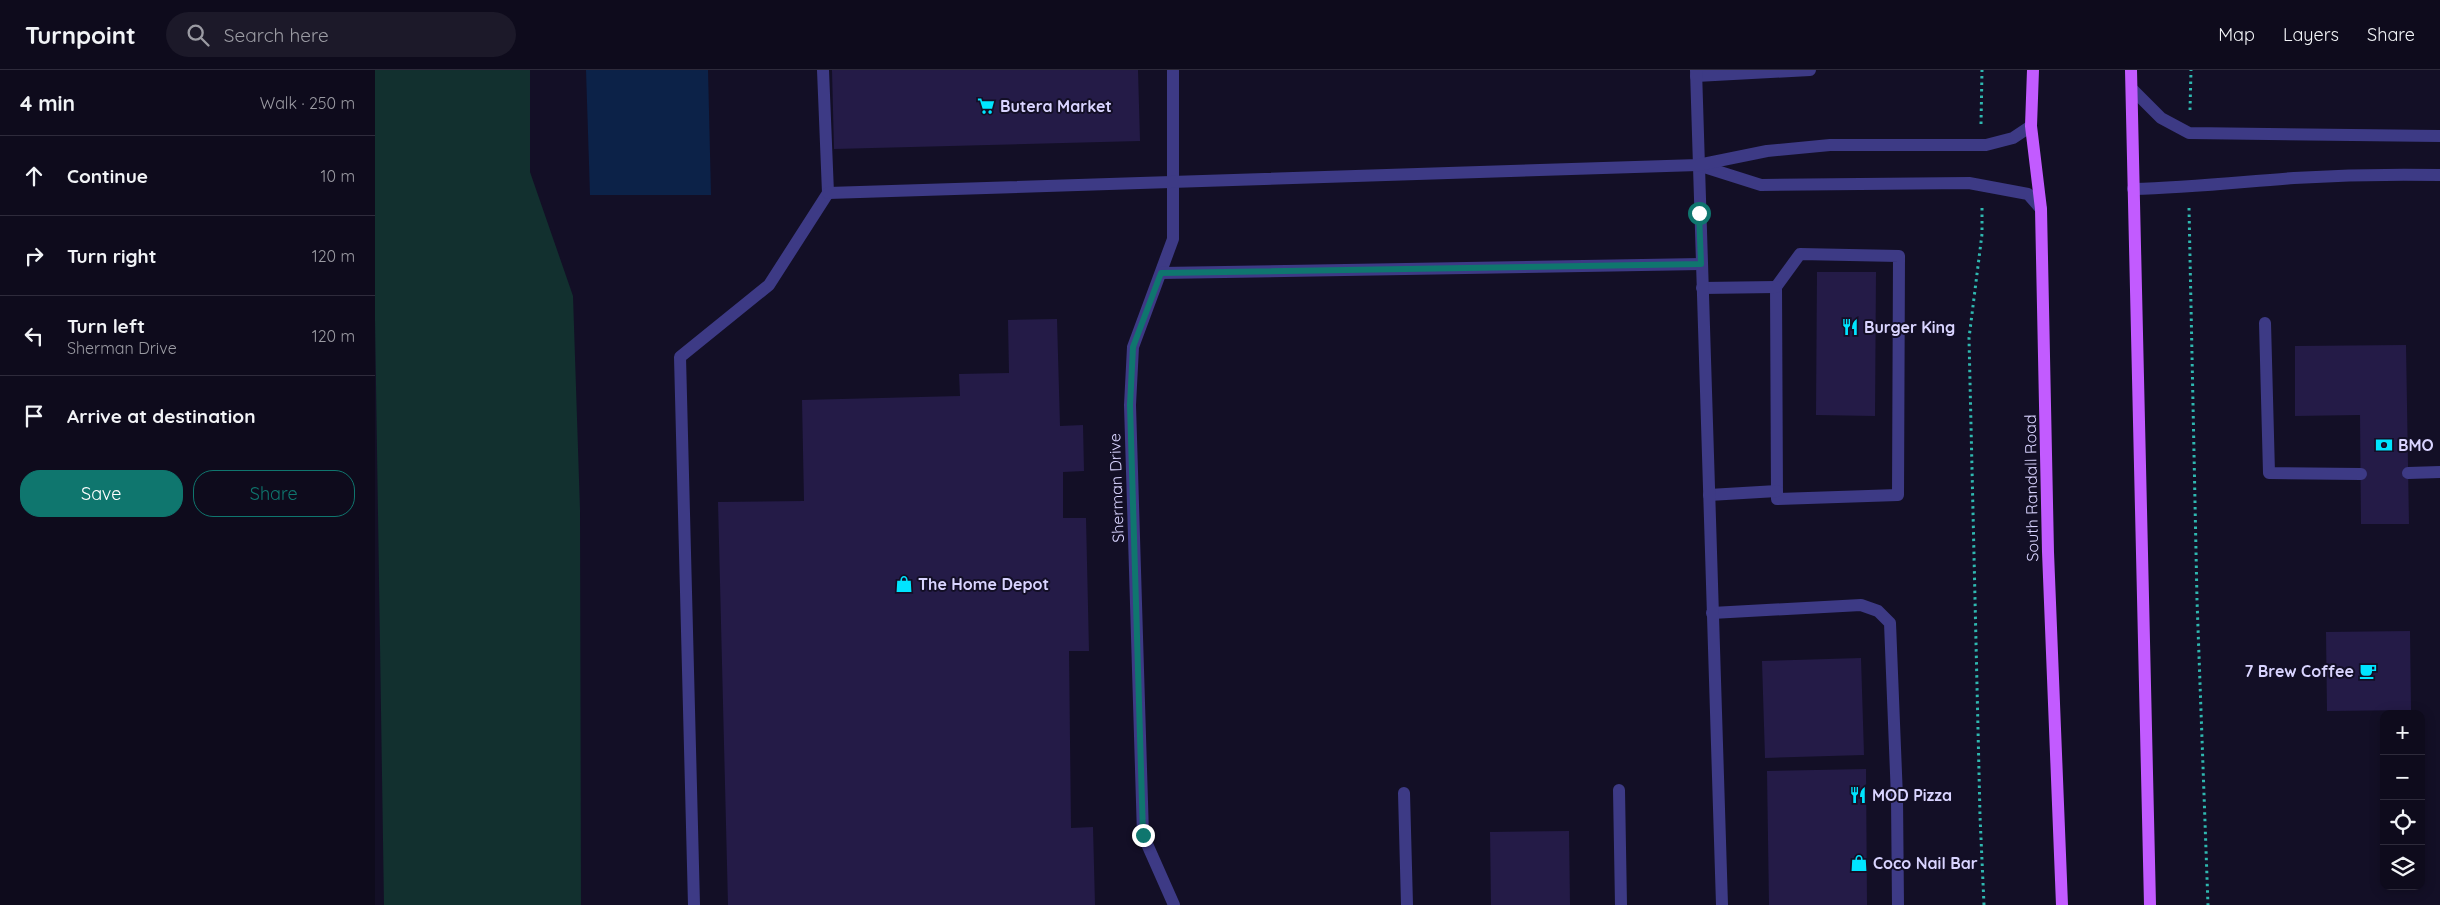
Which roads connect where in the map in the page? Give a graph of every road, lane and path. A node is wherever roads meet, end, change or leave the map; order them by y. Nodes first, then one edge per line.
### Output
1 (823, 70) edge
2 (1173, 70) edge
3 (1810, 70) edge
4 (1982, 70) edge
5 (2033, 70) edge
6 (2131, 70) edge
7 (2191, 70) edge
8 (1736, 71) edge
9 (1695, 73) edge
10 (1982, 85) dead end
11 (2132, 89) junction
12 (2031, 126) junction
13 (2189, 133) junction
14 (2440, 136) edge
15 (1698, 165) junction
16 (2440, 175) edge
17 (1175, 182) junction
18 (2133, 188) junction
19 (2188, 188) junction
20 (827, 193) junction
21 (2041, 209) junction
22 (1982, 234) dead end
23 (1701, 264) junction
24 (1161, 273) junction
25 (1775, 287) junction
26 (1701, 288) junction
27 (2265, 323) dead end
28 (2440, 472) edge
29 (2408, 473) dead end
30 (2361, 474) dead end
31 (1777, 492) junction
32 (1709, 495) junction
33 (1713, 613) junction
34 (1619, 790) dead end
35 (1404, 793) dead end
36 (694, 905) edge
37 (1174, 905) edge
38 (1407, 905) edge
39 (1621, 905) edge
40 (1723, 905) edge
41 (1898, 905) edge
42 (1985, 905) edge
43 (2062, 905) edge
44 (2151, 905) edge
45 (2208, 905) edge

1 - 20 street
2 - 17 street, Sherman Drive
3 - 8 street
4 - 10 path
5 - 12 main road, South Randall Road
6 - 11 main road
7 - 13 path
8 - 9 street
9 - 15 street
11 - 13 street
11 - 18 main road
12 - 15 street
12 - 21 main road, South Randall Road
13 - 14 street
15 - 17 street
15 - 21 street
15 - 23 street
16 - 19 street
17 - 20 street
17 - 24 street, Sherman Drive
18 - 19 street
18 - 44 main road
19 - 45 path
20 - 36 street
21 - 43 main road, South Randall Road
22 - 42 path
23 - 24 street
23 - 26 street
24 - 37 street, Sherman Drive
25 - 26 street
25 - 31 street
25 - 31 street
26 - 32 street
27 - 30 street
28 - 29 street
31 - 32 street
32 - 33 street
33 - 40 street
33 - 41 street
34 - 39 street
35 - 38 street

